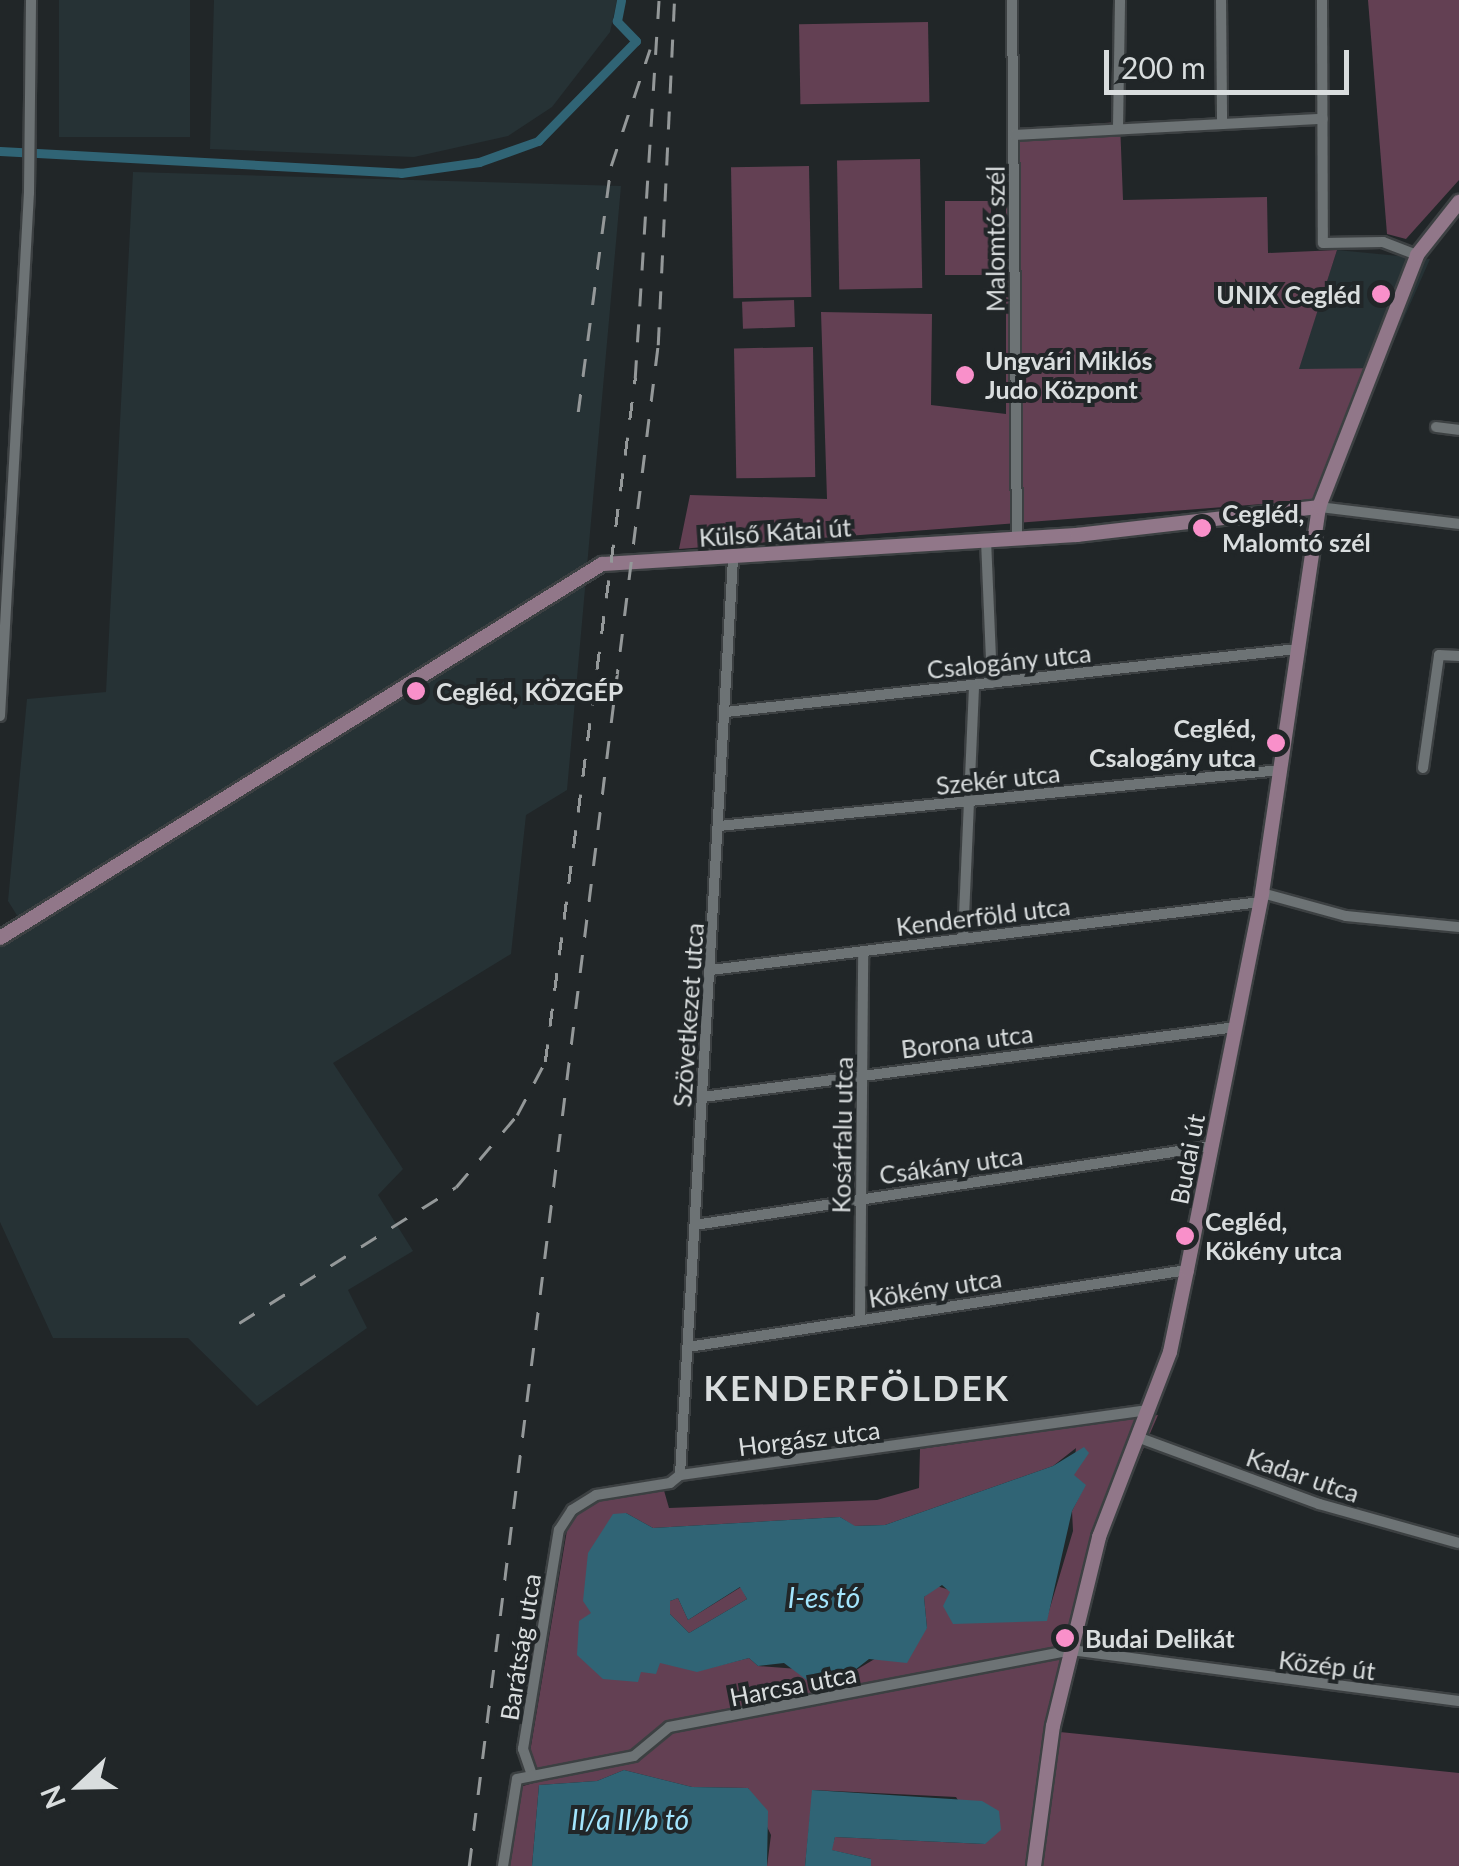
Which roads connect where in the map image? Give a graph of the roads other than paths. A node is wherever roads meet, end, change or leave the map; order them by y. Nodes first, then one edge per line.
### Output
1 (32, 0) edge
2 (1012, 0) edge
3 (1120, 0) edge
4 (1221, 0) edge
5 (1322, 0) edge
6 (1323, 120) junction
7 (1222, 124) junction
8 (1118, 128) junction
9 (1014, 134) junction
10 (1459, 202) edge
11 (1418, 255) junction
12 (1436, 427) dead end
13 (1459, 430) edge
14 (1320, 507) junction
15 (1459, 524) edge
16 (1017, 538) junction
17 (986, 540) junction
18 (733, 558) junction
19 (1297, 650) junction
20 (1459, 656) edge
21 (992, 683) junction
22 (974, 685) junction
23 (726, 712) junction
24 (0, 716) edge
25 (1423, 768) dead end
26 (1280, 770) junction
27 (966, 802) junction
28 (720, 826) junction
29 (1261, 898) junction
30 (1459, 926) edge
31 (2, 932) edge
32 (963, 939) junction
33 (863, 951) junction
34 (711, 970) junction
35 (1236, 1027) junction
36 (862, 1074) junction
37 (703, 1097) junction
38 (1212, 1146) junction
39 (861, 1198) junction
40 (695, 1225) junction
41 (1188, 1270) junction
42 (860, 1320) junction
43 (688, 1347) junction
44 (1149, 1410) junction
45 (1137, 1437) junction
46 (680, 1475) junction
47 (596, 1495) joint
48 (1459, 1544) edge
49 (1070, 1650) junction
50 (1459, 1701) edge
51 (532, 1775) junction
52 (503, 1866) edge
53 (1034, 1866) edge

1 - 24 street
2 - 9 street, Malomtó szél
3 - 8 street
4 - 7 street
5 - 6 street
6 - 7 street
6 - 11 street
7 - 8 street
8 - 9 street
9 - 16 street, Malomtó szél
10 - 11 main road
11 - 14 main road
12 - 13 street
14 - 15 street
14 - 16 main road, Külső Kátai út
14 - 19 main road, Budai út
16 - 17 main road, Külső Kátai út
17 - 18 main road, Külső Kátai út
17 - 21 street
18 - 23 street, Szövetkezet utca
18 - 31 main road, Külső Kátai út
19 - 21 street, Csalogány utca
19 - 26 main road, Budai út
20 - 25 street
21 - 22 street, Csalogány utca
22 - 23 street, Csalogány utca
22 - 27 street
23 - 28 street, Szövetkezet utca
26 - 27 street, Szekér utca
26 - 29 main road, Budai út
27 - 28 street, Szekér utca
27 - 32 street
28 - 34 street, Szövetkezet utca
29 - 30 street
29 - 32 street, Kenderföld utca
29 - 35 main road, Budai út
32 - 33 street, Kenderföld utca
33 - 34 street, Kenderföld utca
33 - 36 street, Kosárfalu utca
34 - 37 street, Szövetkezet utca
35 - 36 street, Borona utca
35 - 38 main road, Budai út
36 - 37 street, Borona utca
36 - 39 street, Kosárfalu utca
37 - 40 street, Szövetkezet utca
38 - 39 street, Csákány utca
38 - 41 main road, Budai út
39 - 40 street, Csákány utca
39 - 42 street, Kosárfalu utca
40 - 43 street, Szövetkezet utca
41 - 42 street, Kökény utca
41 - 44 main road, Budai út
42 - 43 street, Kökény utca
43 - 46 street, Szövetkezet utca
44 - 45 main road, Budai út
44 - 46 street, Horgász utca
45 - 48 street, Kadar utca
45 - 49 main road, Budai út
46 - 47 street, Horgász utca
47 - 51 street, Barátság utca
49 - 50 street, Közép út
49 - 51 street, Harcsa utca
49 - 53 main road, Budai út
51 - 52 street

